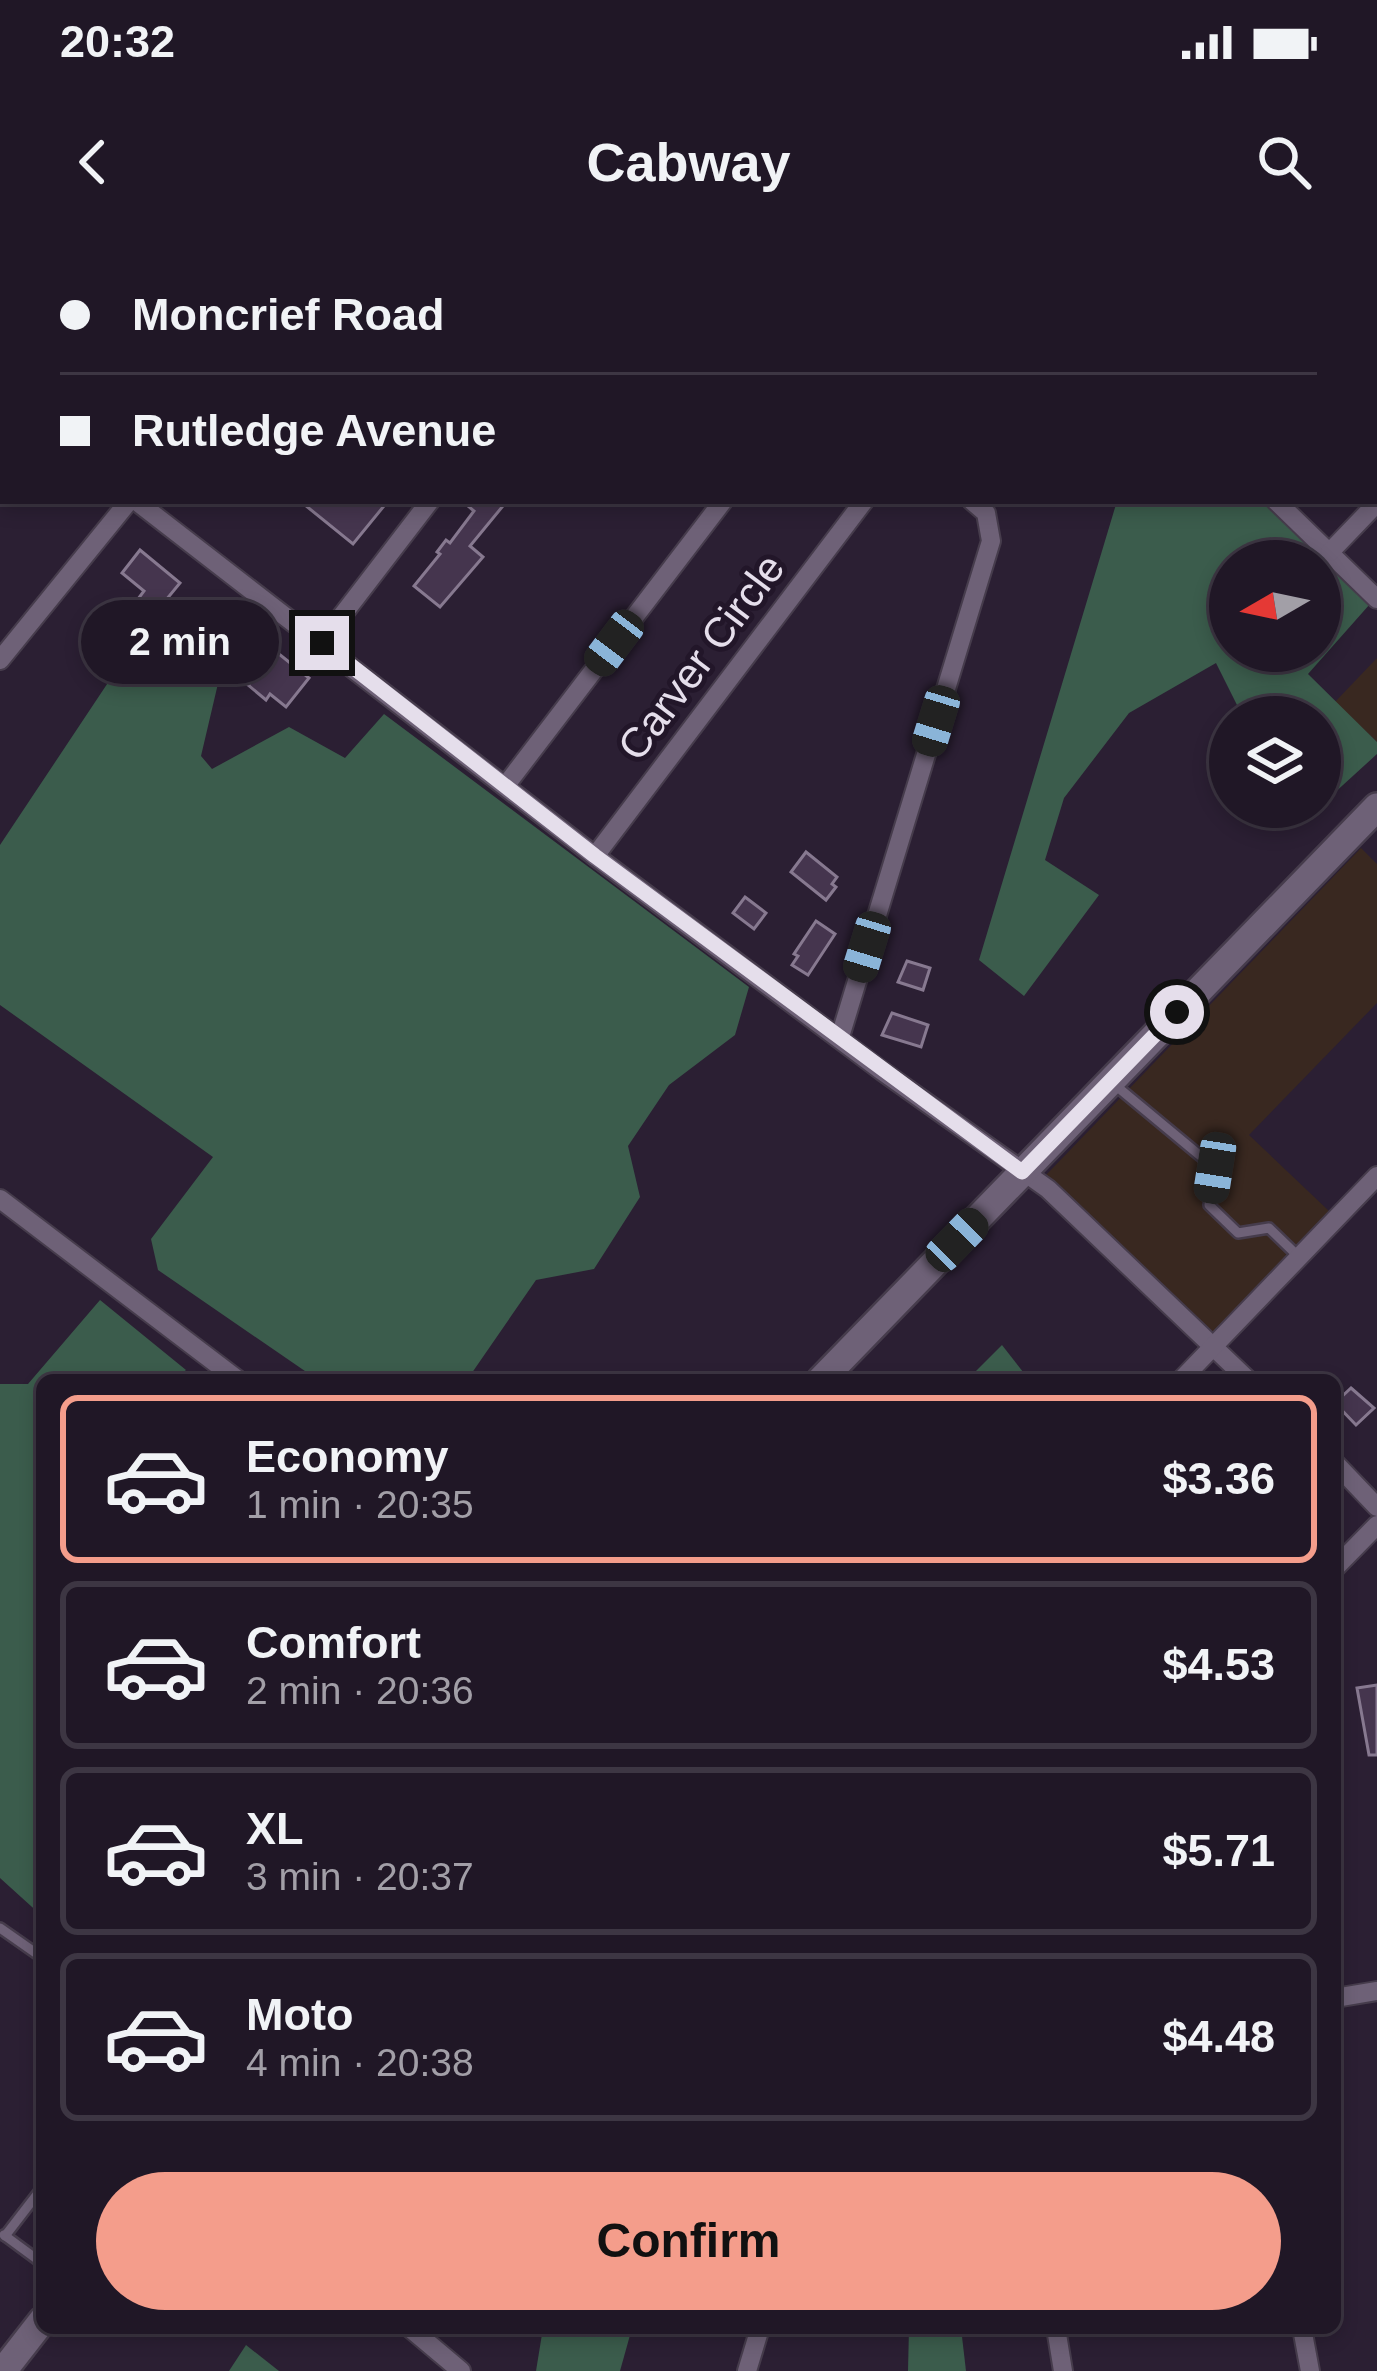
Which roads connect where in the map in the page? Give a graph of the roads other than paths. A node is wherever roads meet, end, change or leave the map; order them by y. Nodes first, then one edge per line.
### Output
1 (130, 504) edge
2 (136, 504) edge
3 (428, 504) edge
4 (721, 504) edge
5 (862, 504) edge
6 (976, 504) edge
7 (1279, 504) edge
8 (1376, 504) edge
9 (1316, 540) edge
10 (1341, 541) edge
11 (1341, 564) edge
12 (1377, 599) edge
13 (322, 643) junction
14 (0, 660) edge
15 (506, 785) junction
16 (1377, 806) edge
17 (595, 856) junction
18 (840, 1037) junction
19 (1111, 1081) junction
20 (1022, 1172) junction
21 (1377, 1176) edge
22 (0, 1199) edge
23 (1299, 1257) junction
24 (1213, 1347) junction
25 (230, 1374) edge
26 (827, 1374) edge
27 (1186, 1374) edge
28 (1241, 1374) edge
29 (1341, 1469) edge
30 (1377, 1507) edge
31 (1377, 1525) edge
32 (1341, 1562) edge
33 (0, 1928) edge
34 (36, 1953) edge
35 (1377, 1991) edge
36 (1341, 1997) edge
37 (36, 2195) edge
38 (3, 2234) edge
39 (36, 2259) edge
40 (36, 2328) edge
41 (417, 2334) edge
42 (758, 2334) edge
43 (1057, 2334) edge
44 (1303, 2334) edge
45 (3, 2371) edge
46 (461, 2371) edge
47 (748, 2371) edge
48 (1064, 2371) edge
49 (1310, 2371) edge

1 - 14 street
2 - 13 street
3 - 13 street
4 - 15 street
5 - 17 street, Carver Circle
6 - 18 street
7 - 9 street
8 - 10 street
11 - 12 street
13 - 15 street
15 - 17 street
16 - 19 main road
17 - 18 street
18 - 20 street
19 - 20 main road
19 - 23 lane
20 - 24 street
20 - 26 main road
21 - 23 street
22 - 25 street
23 - 24 street
24 - 27 street
24 - 28 street
29 - 30 street
31 - 32 street
33 - 34 lane
35 - 36 street
37 - 38 lane
38 - 39 lane
40 - 45 main road
41 - 46 street
42 - 47 street
43 - 48 street
44 - 49 street

